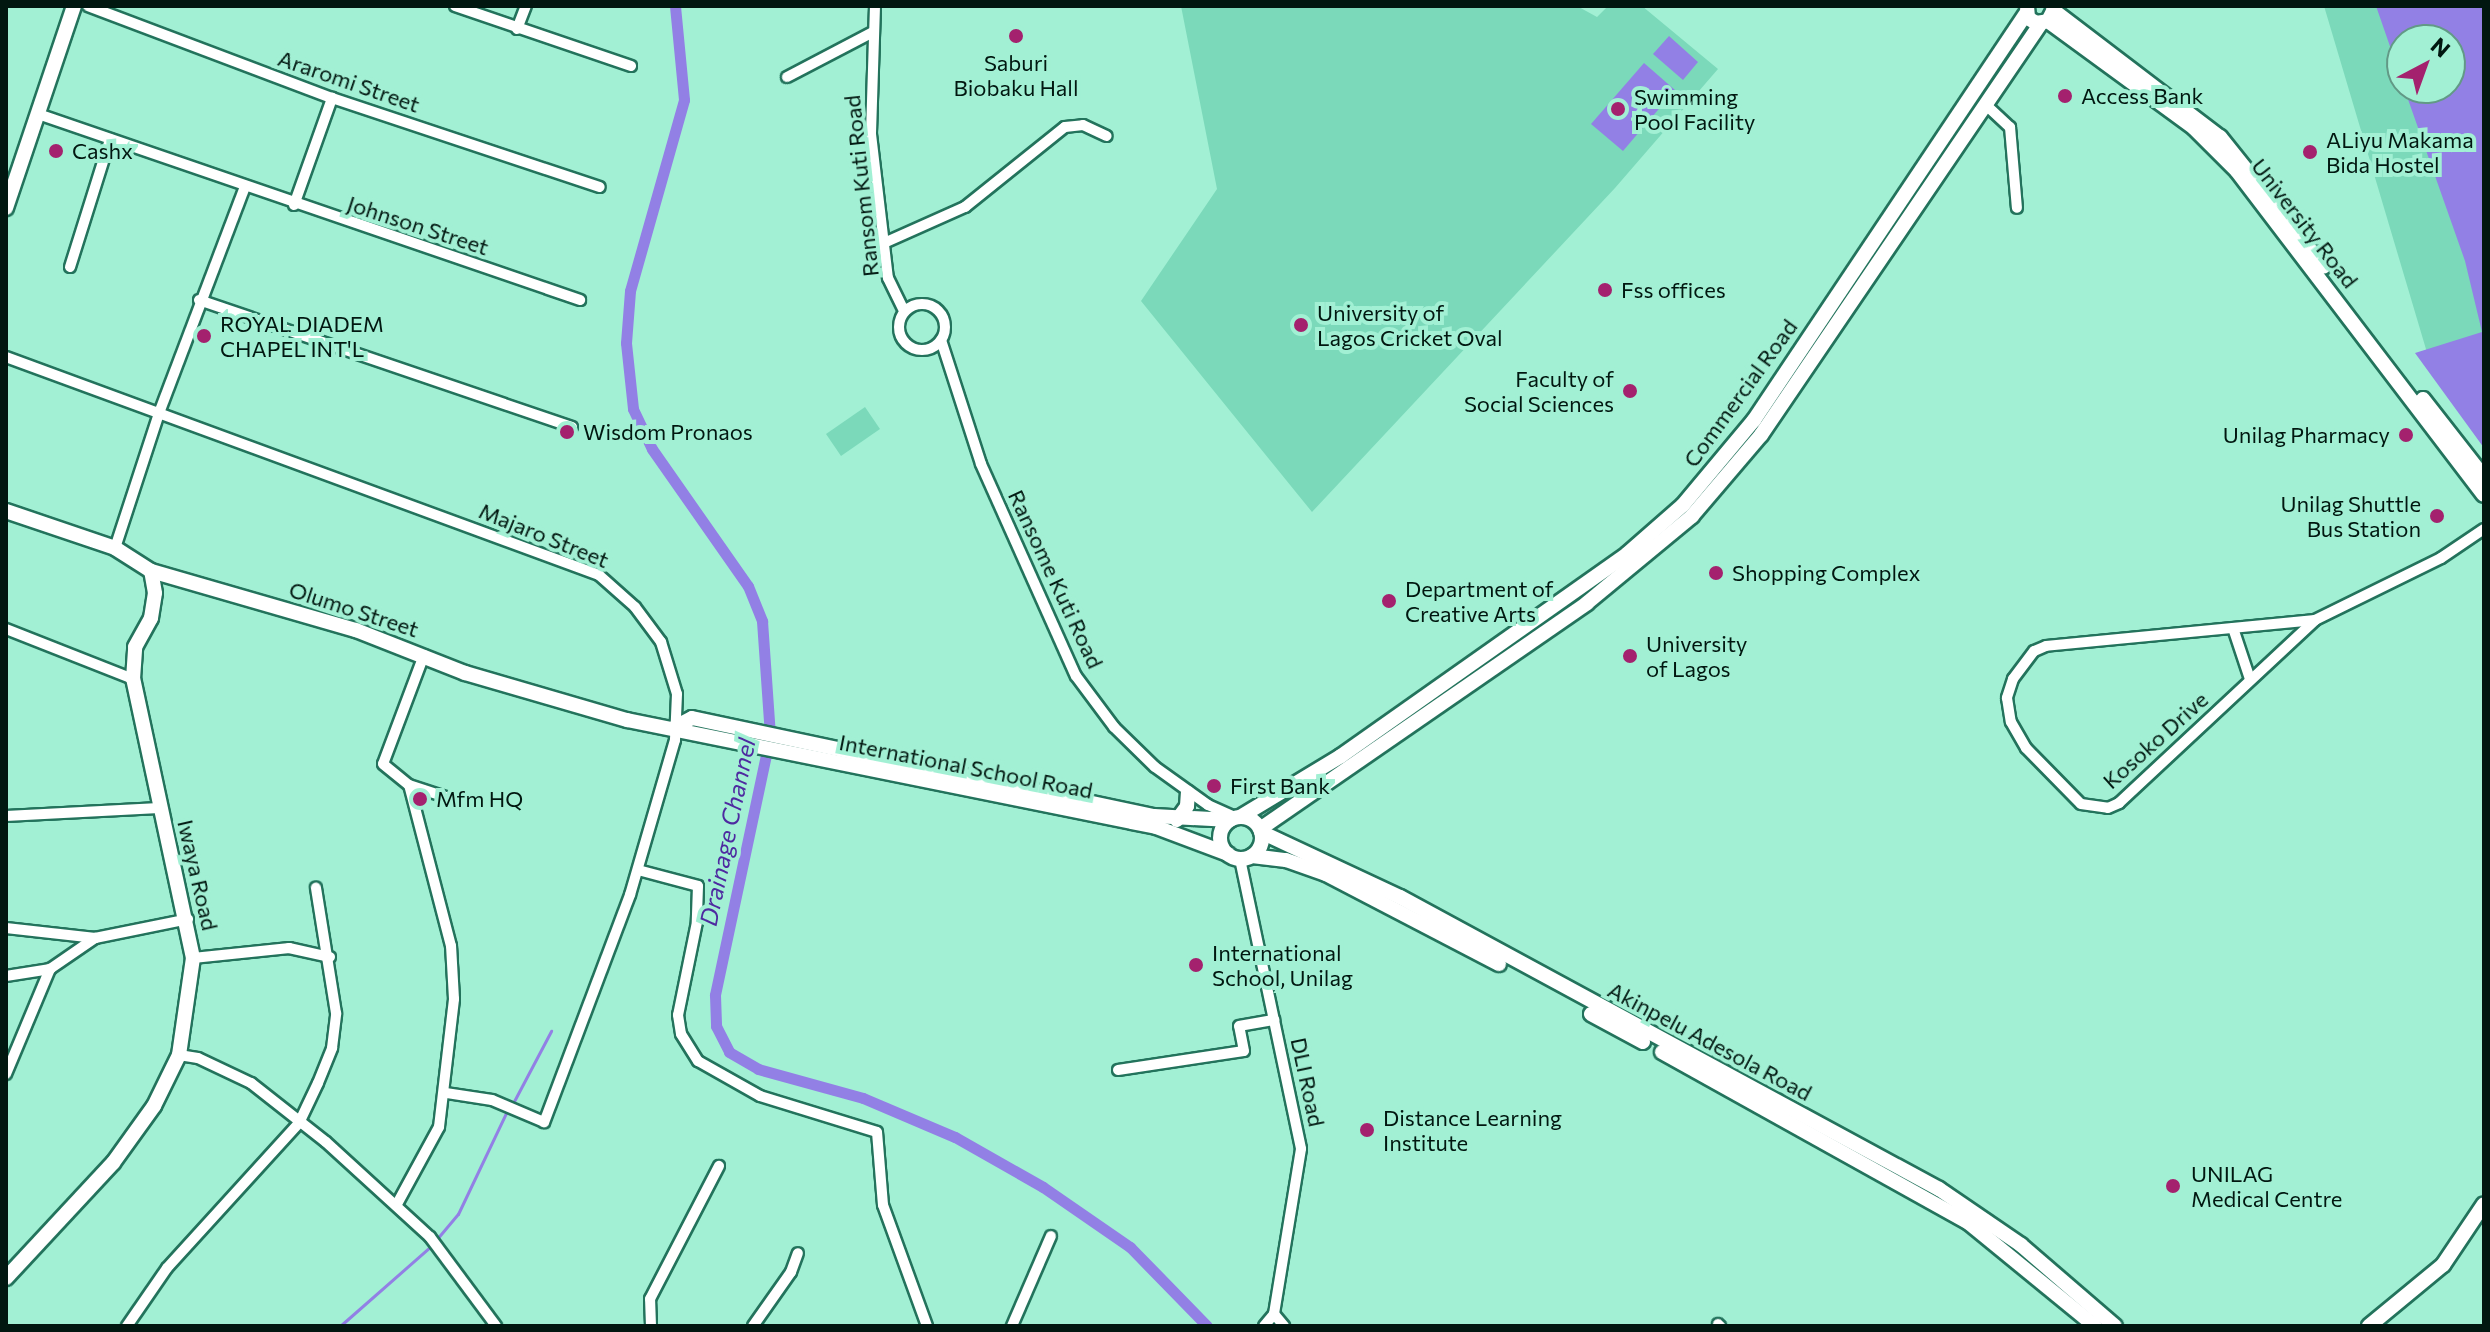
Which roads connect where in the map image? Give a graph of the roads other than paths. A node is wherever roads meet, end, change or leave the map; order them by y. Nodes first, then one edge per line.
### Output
1 (74, 6) edge
2 (88, 6) edge
3 (455, 6) edge
4 (526, 6) edge
5 (875, 6) edge
6 (2027, 10) edge
7 (2048, 15) edge
8 (517, 29) junction
9 (873, 32) junction
10 (631, 66) dead end
11 (787, 77) dead end
12 (332, 98) junction
13 (1986, 105) junction
14 (41, 115) junction
15 (1107, 136) dead end
16 (110, 139) junction
17 (600, 187) dead end
18 (244, 189) junction
19 (294, 205) junction
20 (6, 208) edge
21 (2017, 208) dead end
22 (884, 243) junction
23 (70, 267) dead end
24 (199, 300) junction
25 (580, 300) dead end
26 (904, 311) junction
27 (941, 340) junction
28 (6, 357) edge
29 (159, 413) junction
30 (572, 427) dead end
31 (2484, 477) edge
32 (2484, 495) edge
33 (6, 511) edge
34 (2484, 529) edge
35 (115, 548) junction
36 (151, 571) junction
37 (2315, 620) junction
38 (2233, 628) junction
39 (6, 629) edge
40 (424, 655) junction
41 (133, 679) junction
42 (2250, 679) junction
43 (675, 727) junction
44 (781, 745) junction
45 (409, 785) junction
46 (1188, 793) junction
47 (452, 799) dead end
48 (159, 808) junction
49 (6, 816) edge
50 (1236, 818) junction
51 (1177, 820) junction
52 (1260, 831) junction
53 (1240, 856) junction
54 (638, 870) junction
55 (316, 888) dead end
56 (188, 919) junction
57 (6, 928) edge
58 (95, 938) junction
59 (330, 957) junction
60 (193, 958) junction
61 (50, 969) junction
62 (6, 976) edge
63 (1274, 1020) junction
64 (179, 1055) junction
65 (1118, 1070) dead end
66 (6, 1074) edge
67 (446, 1093) junction
68 (299, 1123) junction
69 (719, 1166) dead end
70 (397, 1204) junction
71 (2483, 1208) edge
72 (1051, 1236) dead end
73 (798, 1253) dead end
74 (6, 1278) edge
75 (1274, 1314) junction
76 (127, 1326) edge
77 (496, 1326) edge
78 (651, 1326) edge
79 (753, 1326) edge
80 (927, 1326) edge
81 (1012, 1326) edge
82 (1264, 1326) edge
83 (1284, 1326) edge
84 (2095, 1326) edge
85 (2115, 1326) edge
86 (2369, 1326) edge

1 - 14 street
2 - 12 street, Araromi Street
3 - 8 street
4 - 8 street
5 - 9 street, Ransom Kuti Road
6 - 7 street
6 - 50 street, Commercial Road
7 - 13 street, Commercial Road
7 - 31 street, University Road
7 - 32 street, University Road
8 - 10 street
9 - 11 street
9 - 22 street, Ransom Kuti Road
12 - 17 street, Araromi Street
12 - 19 street
13 - 21 street
13 - 52 street, Commercial Road
14 - 16 street, Johnson Street
14 - 20 street
15 - 22 street
16 - 18 street, Johnson Street
16 - 23 street
18 - 19 street, Johnson Street
18 - 24 street
19 - 25 street, Johnson Street
22 - 26 street, Ransom Kuti Road
24 - 29 street
24 - 30 street
26 - 27 street
26 - 27 street
27 - 46 street, Ransome Kuti Road
28 - 29 street, Majaro Street
29 - 35 street
29 - 43 street, Majaro Street
33 - 35 street, Olumo Street
34 - 37 street, Kosoko Drive
35 - 36 street, Olumo Street
36 - 40 street, Olumo Street
36 - 41 street, Iwaya Road
37 - 38 street, Kosoko Drive
37 - 42 street, Kosoko Drive
38 - 42 street
38 - 42 street, Kosoko Drive
39 - 41 street
40 - 43 street, Olumo Street
40 - 45 street
41 - 48 street, Iwaya Road
43 - 44 street, International School Road
43 - 54 street, Majaro Street
44 - 51 street, International School Road
44 - 53 street, International School Road
45 - 47 street
45 - 67 street
46 - 50 street, Ransome Kuti Road
46 - 51 street
48 - 49 street
48 - 56 street, Iwaya Road
50 - 51 street, International School Road
50 - 52 street, Akinpelu Adesola Road
50 - 53 street
52 - 53 street
52 - 85 street, Akinpelu Adesola Road
53 - 63 street, DLI Road
53 - 84 street, Akinpelu Adesola Road
54 - 67 street, Majaro Street
54 - 80 street
55 - 59 street
56 - 58 street
56 - 60 street, Iwaya Road
57 - 58 street
58 - 61 street
59 - 60 street
59 - 68 street
60 - 64 street, Iwaya Road
61 - 62 street
61 - 66 street
63 - 65 street
63 - 75 street, DLI Road
64 - 68 street
64 - 74 street, Iwaya Road
67 - 70 street
68 - 70 street
68 - 76 street
69 - 78 street
70 - 77 street
71 - 86 street
72 - 81 street
73 - 79 street
75 - 82 street
75 - 83 street

